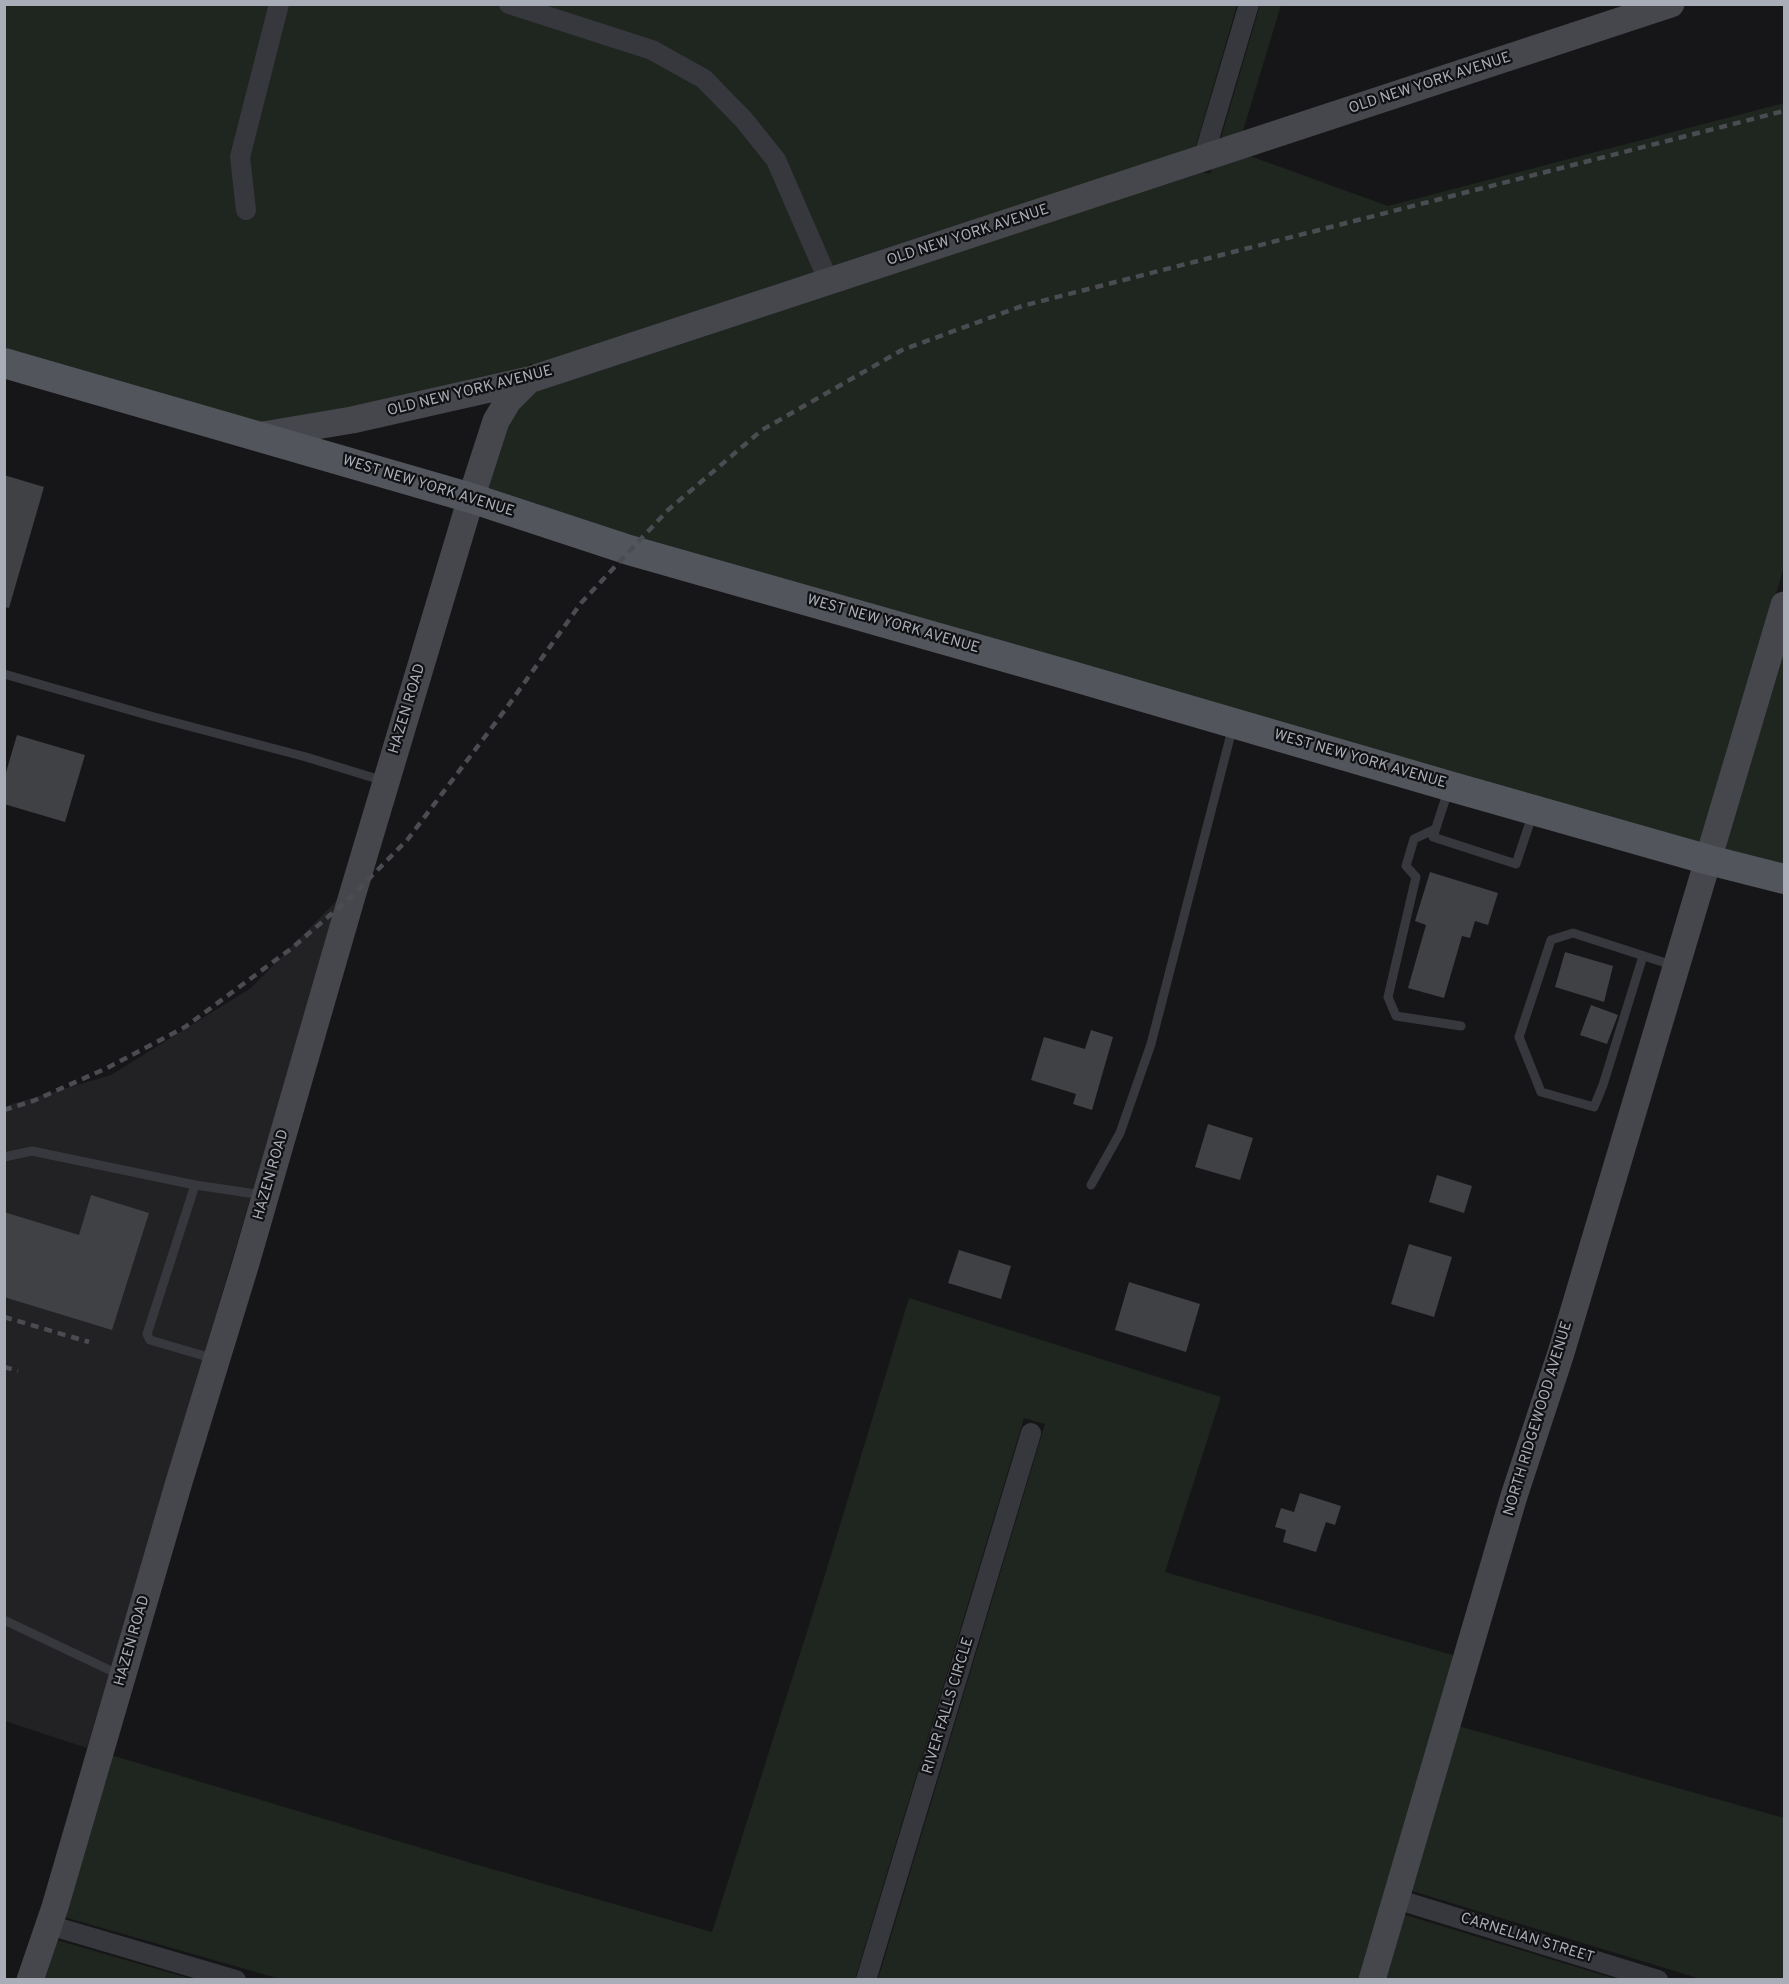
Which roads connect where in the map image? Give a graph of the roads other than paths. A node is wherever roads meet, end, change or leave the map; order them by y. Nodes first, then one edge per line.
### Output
1 (279, 4) edge
2 (509, 4) edge
3 (1249, 4) edge
4 (1671, 4) edge
5 (1203, 159) junction
6 (246, 210) dead end
7 (829, 282) junction
8 (4, 363) edge
9 (529, 380) junction
10 (257, 436) junction
11 (471, 498) junction
12 (1785, 605) edge
13 (4, 674) edge
14 (1233, 723) junction
15 (386, 782) junction
16 (1449, 786) junction
17 (1534, 810) junction
18 (1435, 829) junction
19 (1709, 860) junction
20 (1785, 879) edge
21 (1643, 956) junction
22 (1677, 967) junction
23 (1461, 1026) dead end
24 (4, 1156) edge
25 (195, 1185) junction
26 (1091, 1185) dead end
27 (266, 1195) junction
28 (217, 1360) junction
29 (1031, 1433) dead end
30 (4, 1620) edge
31 (122, 1676) junction
32 (1396, 1899) junction
33 (50, 1926) junction
34 (30, 1980) edge
35 (236, 1980) edge
36 (866, 1980) edge
37 (1372, 1980) edge
38 (1659, 1980) edge

1 - 6 street
2 - 7 street
3 - 5 street
4 - 5 street, OLD NEW YORK AVENUE
5 - 7 street, OLD NEW YORK AVENUE
7 - 9 street, OLD NEW YORK AVENUE
8 - 10 main road, WEST NEW YORK AVENUE
9 - 10 street, OLD NEW YORK AVENUE
9 - 11 street, HAZEN ROAD
10 - 11 main road, WEST NEW YORK AVENUE
11 - 14 main road, WEST NEW YORK AVENUE
11 - 15 street, HAZEN ROAD
12 - 19 street, NORTH RIDGEWOOD AVENUE
13 - 15 lane
14 - 16 main road, WEST NEW YORK AVENUE
14 - 26 lane
15 - 27 street, HAZEN ROAD
16 - 17 main road, WEST NEW YORK AVENUE
16 - 18 lane
17 - 18 lane
17 - 19 main road, WEST NEW YORK AVENUE
18 - 23 lane
19 - 20 main road, WEST NEW YORK AVENUE
19 - 22 street, NORTH RIDGEWOOD AVENUE
21 - 21 lane
21 - 22 lane
22 - 32 street, NORTH RIDGEWOOD AVENUE
24 - 25 lane
25 - 27 lane
25 - 28 lane
27 - 28 street, HAZEN ROAD
28 - 31 street, HAZEN ROAD
29 - 36 street, RIVER FALLS CIRCLE
30 - 31 lane
31 - 33 street, HAZEN ROAD
32 - 37 street, NORTH RIDGEWOOD AVENUE
32 - 38 street, CARNELIAN STREET
33 - 34 street, HAZEN ROAD
33 - 35 street

